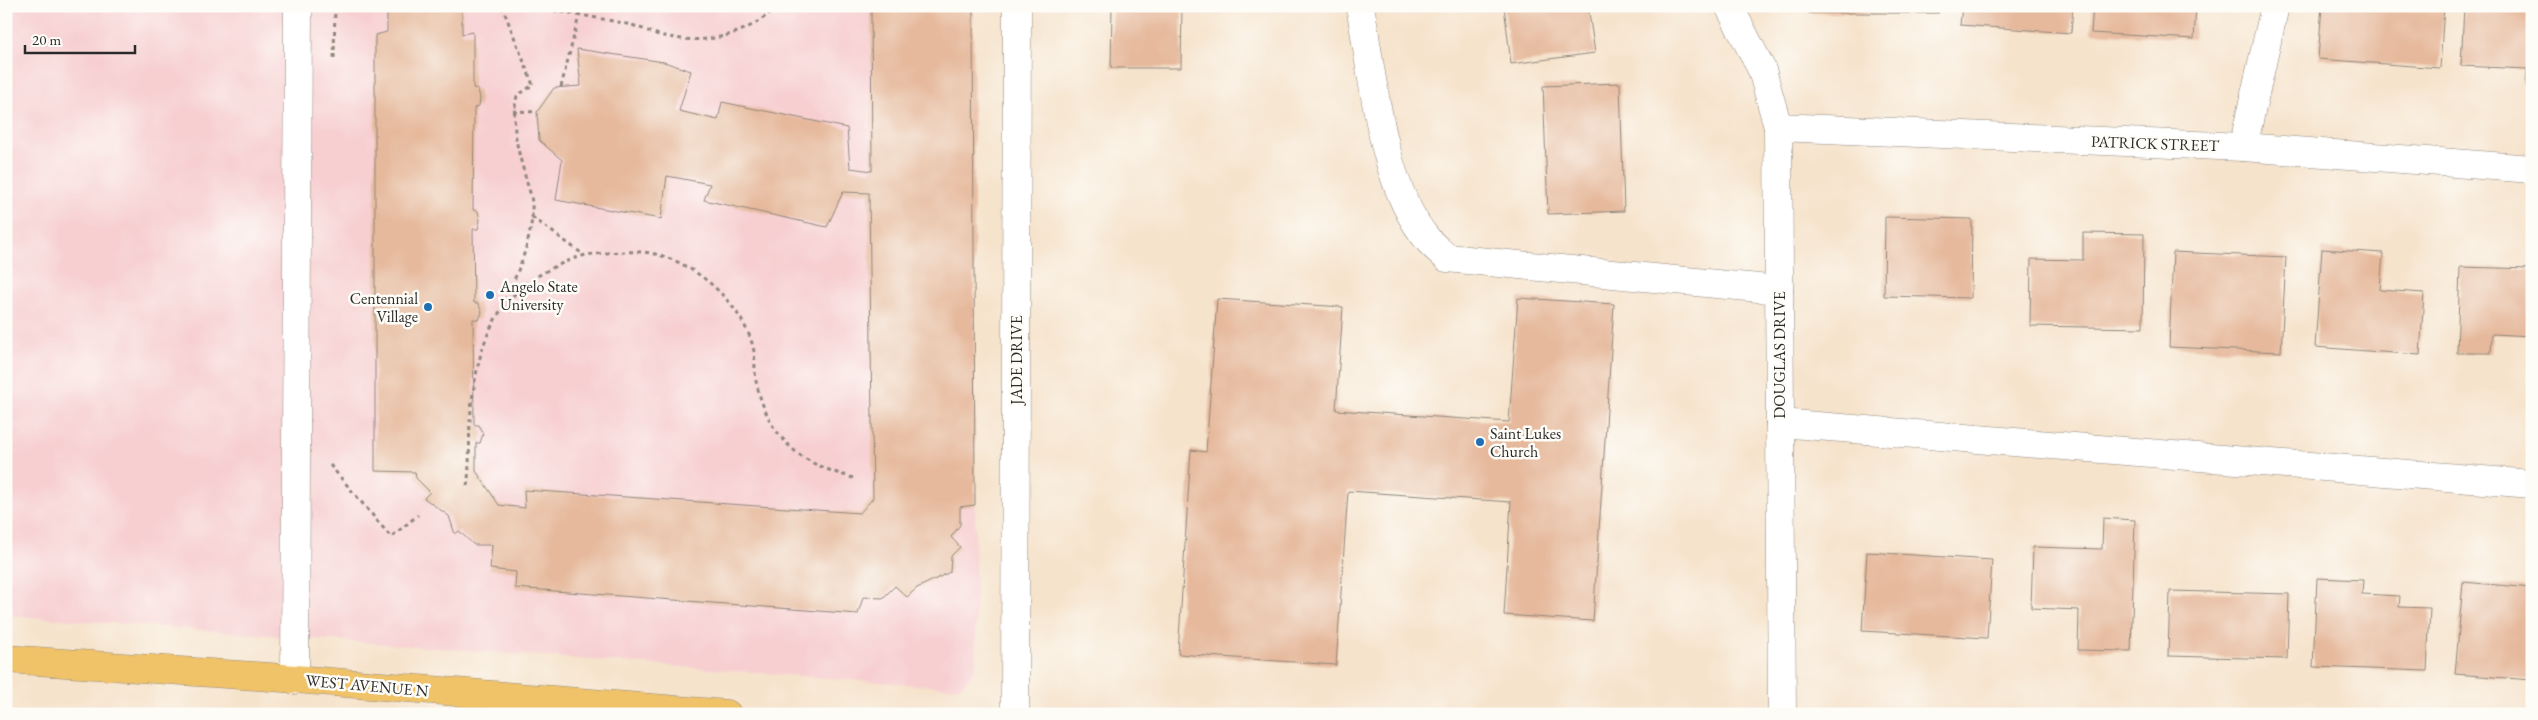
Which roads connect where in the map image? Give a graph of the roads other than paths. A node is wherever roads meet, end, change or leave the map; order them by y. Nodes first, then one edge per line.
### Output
1 (298, 6) edge
2 (1017, 6) edge
3 (1360, 6) edge
4 (1729, 6) edge
5 (2275, 6) edge
6 (1778, 127) junction
7 (2243, 147) junction
8 (2532, 169) edge
9 (1779, 290) junction
10 (1780, 423) junction
11 (2532, 484) edge
12 (6, 659) edge
13 (295, 680) junction
14 (727, 714) edge
15 (1015, 714) edge
16 (1782, 714) edge

1 - 13 street
2 - 15 street, JADE DRIVE
3 - 9 street
4 - 6 street, DOUGLAS DRIVE
5 - 7 street
6 - 7 street, PATRICK STREET
6 - 9 street, DOUGLAS DRIVE
7 - 8 street, PATRICK STREET
9 - 10 street, DOUGLAS DRIVE
10 - 11 street
10 - 16 street, DOUGLAS DRIVE
12 - 13 main road, WEST AVENUE N
13 - 14 main road, WEST AVENUE N

